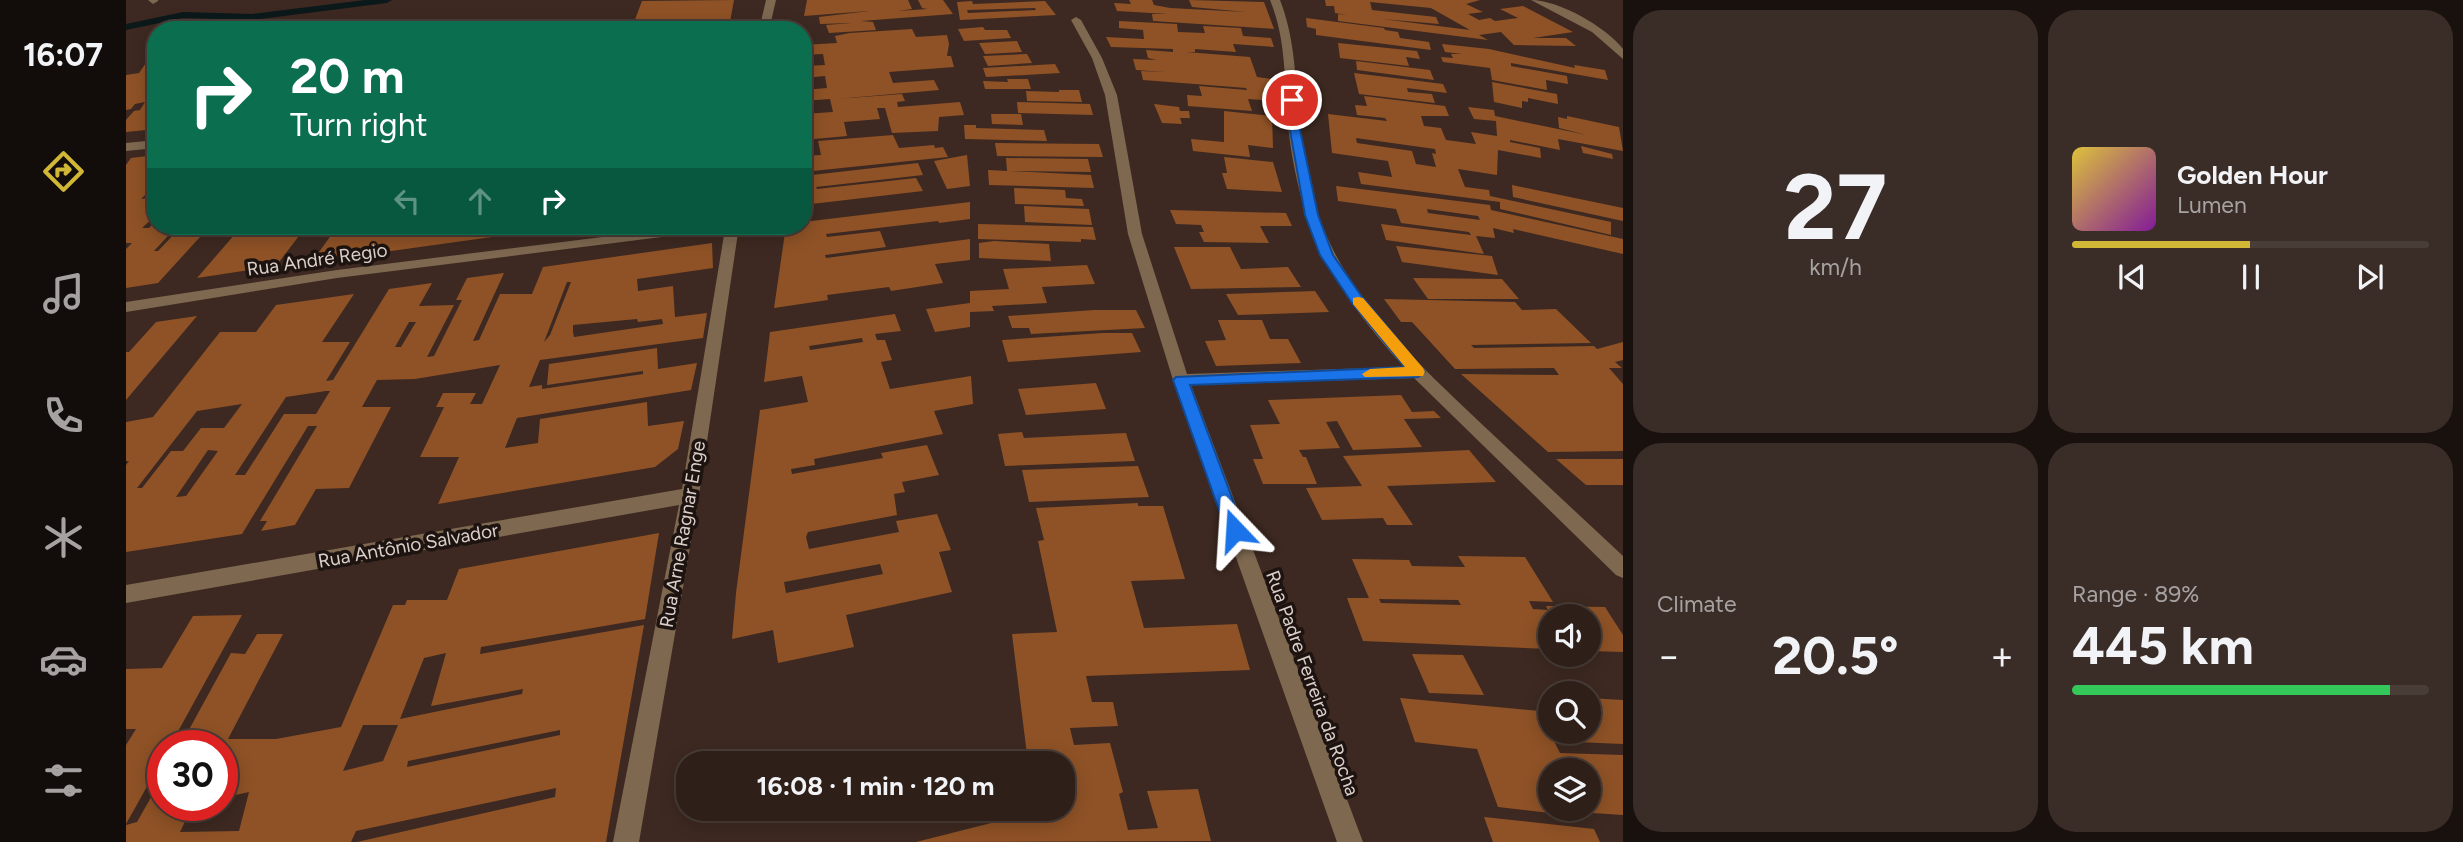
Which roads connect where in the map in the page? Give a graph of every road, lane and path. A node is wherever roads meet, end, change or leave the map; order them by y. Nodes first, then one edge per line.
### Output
1 (771, 0) edge
2 (1275, 0) edge
3 (1536, 0) edge
4 (1076, 20) dead end
5 (766, 21) edge
6 (1623, 56) edge
7 (147, 145) edge
8 (126, 147) edge
9 (650, 235) edge
10 (731, 235) edge
11 (126, 307) edge
12 (1418, 372) junction
13 (1181, 380) junction
14 (690, 495) junction
15 (1623, 569) edge
16 (126, 594) edge
17 (626, 842) edge
18 (1350, 842) edge

1 - 5 street
2 - 12 street
3 - 6 street
4 - 13 street, Rua Padre Ferreira da Rocha
7 - 8 street
9 - 11 street, Rua André Regio
10 - 14 street, Rua Arne Ragnar Enge
12 - 13 street
12 - 15 street
13 - 18 street, Rua Padre Ferreira da Rocha
14 - 16 street, Rua Antônio Salvador
14 - 17 street, Rua Arne Ragnar Enge

